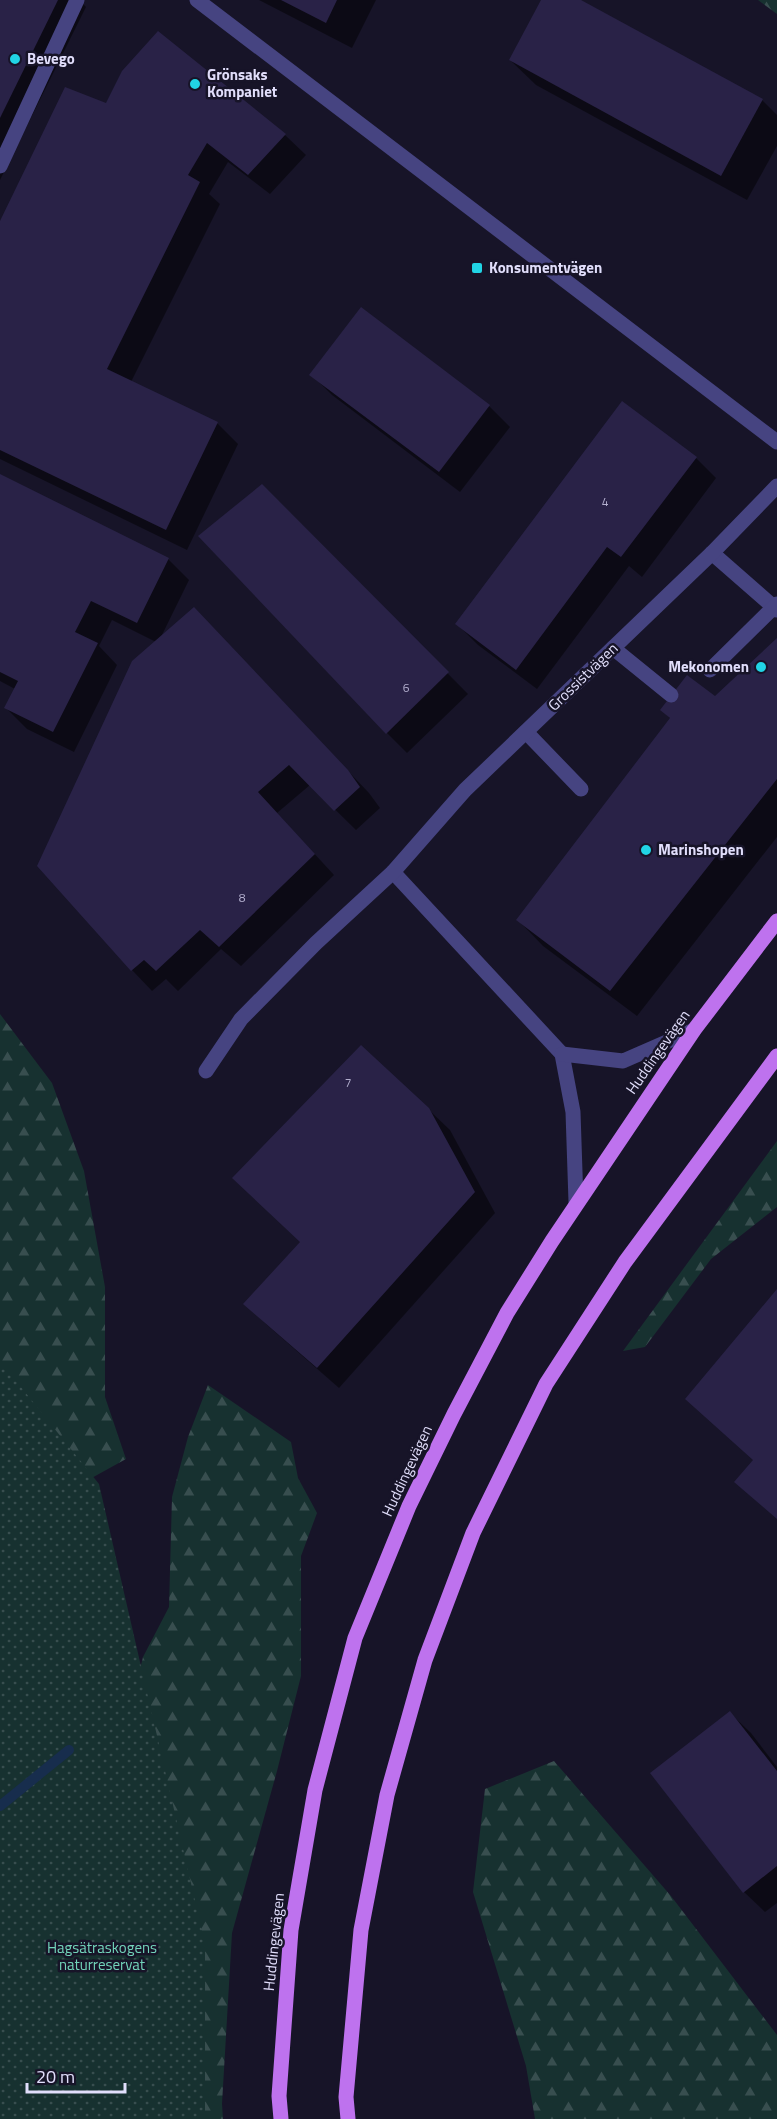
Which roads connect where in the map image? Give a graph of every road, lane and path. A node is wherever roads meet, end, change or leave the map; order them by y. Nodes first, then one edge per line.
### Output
1 (76, 0) edge
2 (197, 0) edge
3 (0, 166) edge
4 (776, 439) edge
5 (777, 486) edge
6 (712, 553) junction
7 (776, 607) edge
8 (613, 648) junction
9 (711, 670) dead end
10 (671, 695) dead end
11 (526, 732) junction
12 (581, 789) dead end
13 (393, 872) junction
14 (777, 921) edge
15 (694, 1030) junction
16 (562, 1054) junction
17 (777, 1056) edge
18 (207, 1071) dead end
19 (576, 1202) junction
20 (281, 2119) edge
21 (348, 2119) edge

1 - 3 street
2 - 4 street
5 - 6 street, Grossistvägen
6 - 7 street
6 - 8 street, Grossistvägen
7 - 9 street
8 - 10 street
8 - 11 street, Grossistvägen
11 - 12 street
11 - 13 street, Grossistvägen
13 - 16 street
13 - 18 street, Grossistvägen
14 - 15 main road, Huddingevägen
15 - 16 street
15 - 19 main road, Huddingevägen
16 - 19 street
17 - 21 main road
19 - 20 main road, Huddingevägen

